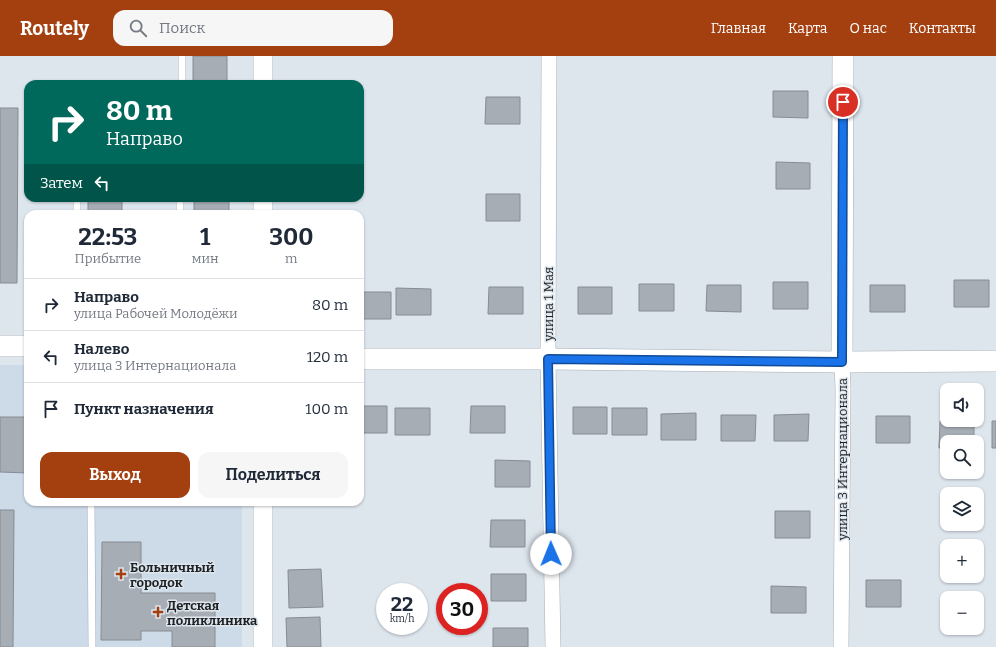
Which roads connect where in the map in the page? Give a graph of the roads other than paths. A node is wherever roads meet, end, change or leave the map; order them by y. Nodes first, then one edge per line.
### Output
1 (182, 56) edge
2 (263, 56) edge
3 (549, 56) edge
4 (843, 56) edge
5 (182, 80) edge
6 (263, 80) edge
7 (0, 346) edge
8 (24, 346) edge
9 (364, 359) edge
10 (548, 359) junction
11 (996, 361) edge
12 (842, 362) junction
13 (91, 506) edge
14 (264, 506) edge
15 (92, 647) edge
16 (263, 647) edge
17 (553, 647) edge
18 (841, 647) edge

1 - 5 lane
2 - 6 street
3 - 10 street, улица 1 Мая
4 - 12 main road, улица 3 Интернационала
7 - 8 main road
9 - 10 main road
10 - 12 main road
10 - 17 street, улица 1 Мая
11 - 12 main road
12 - 18 street, улица 3 Интернационала
13 - 15 lane
14 - 16 street

